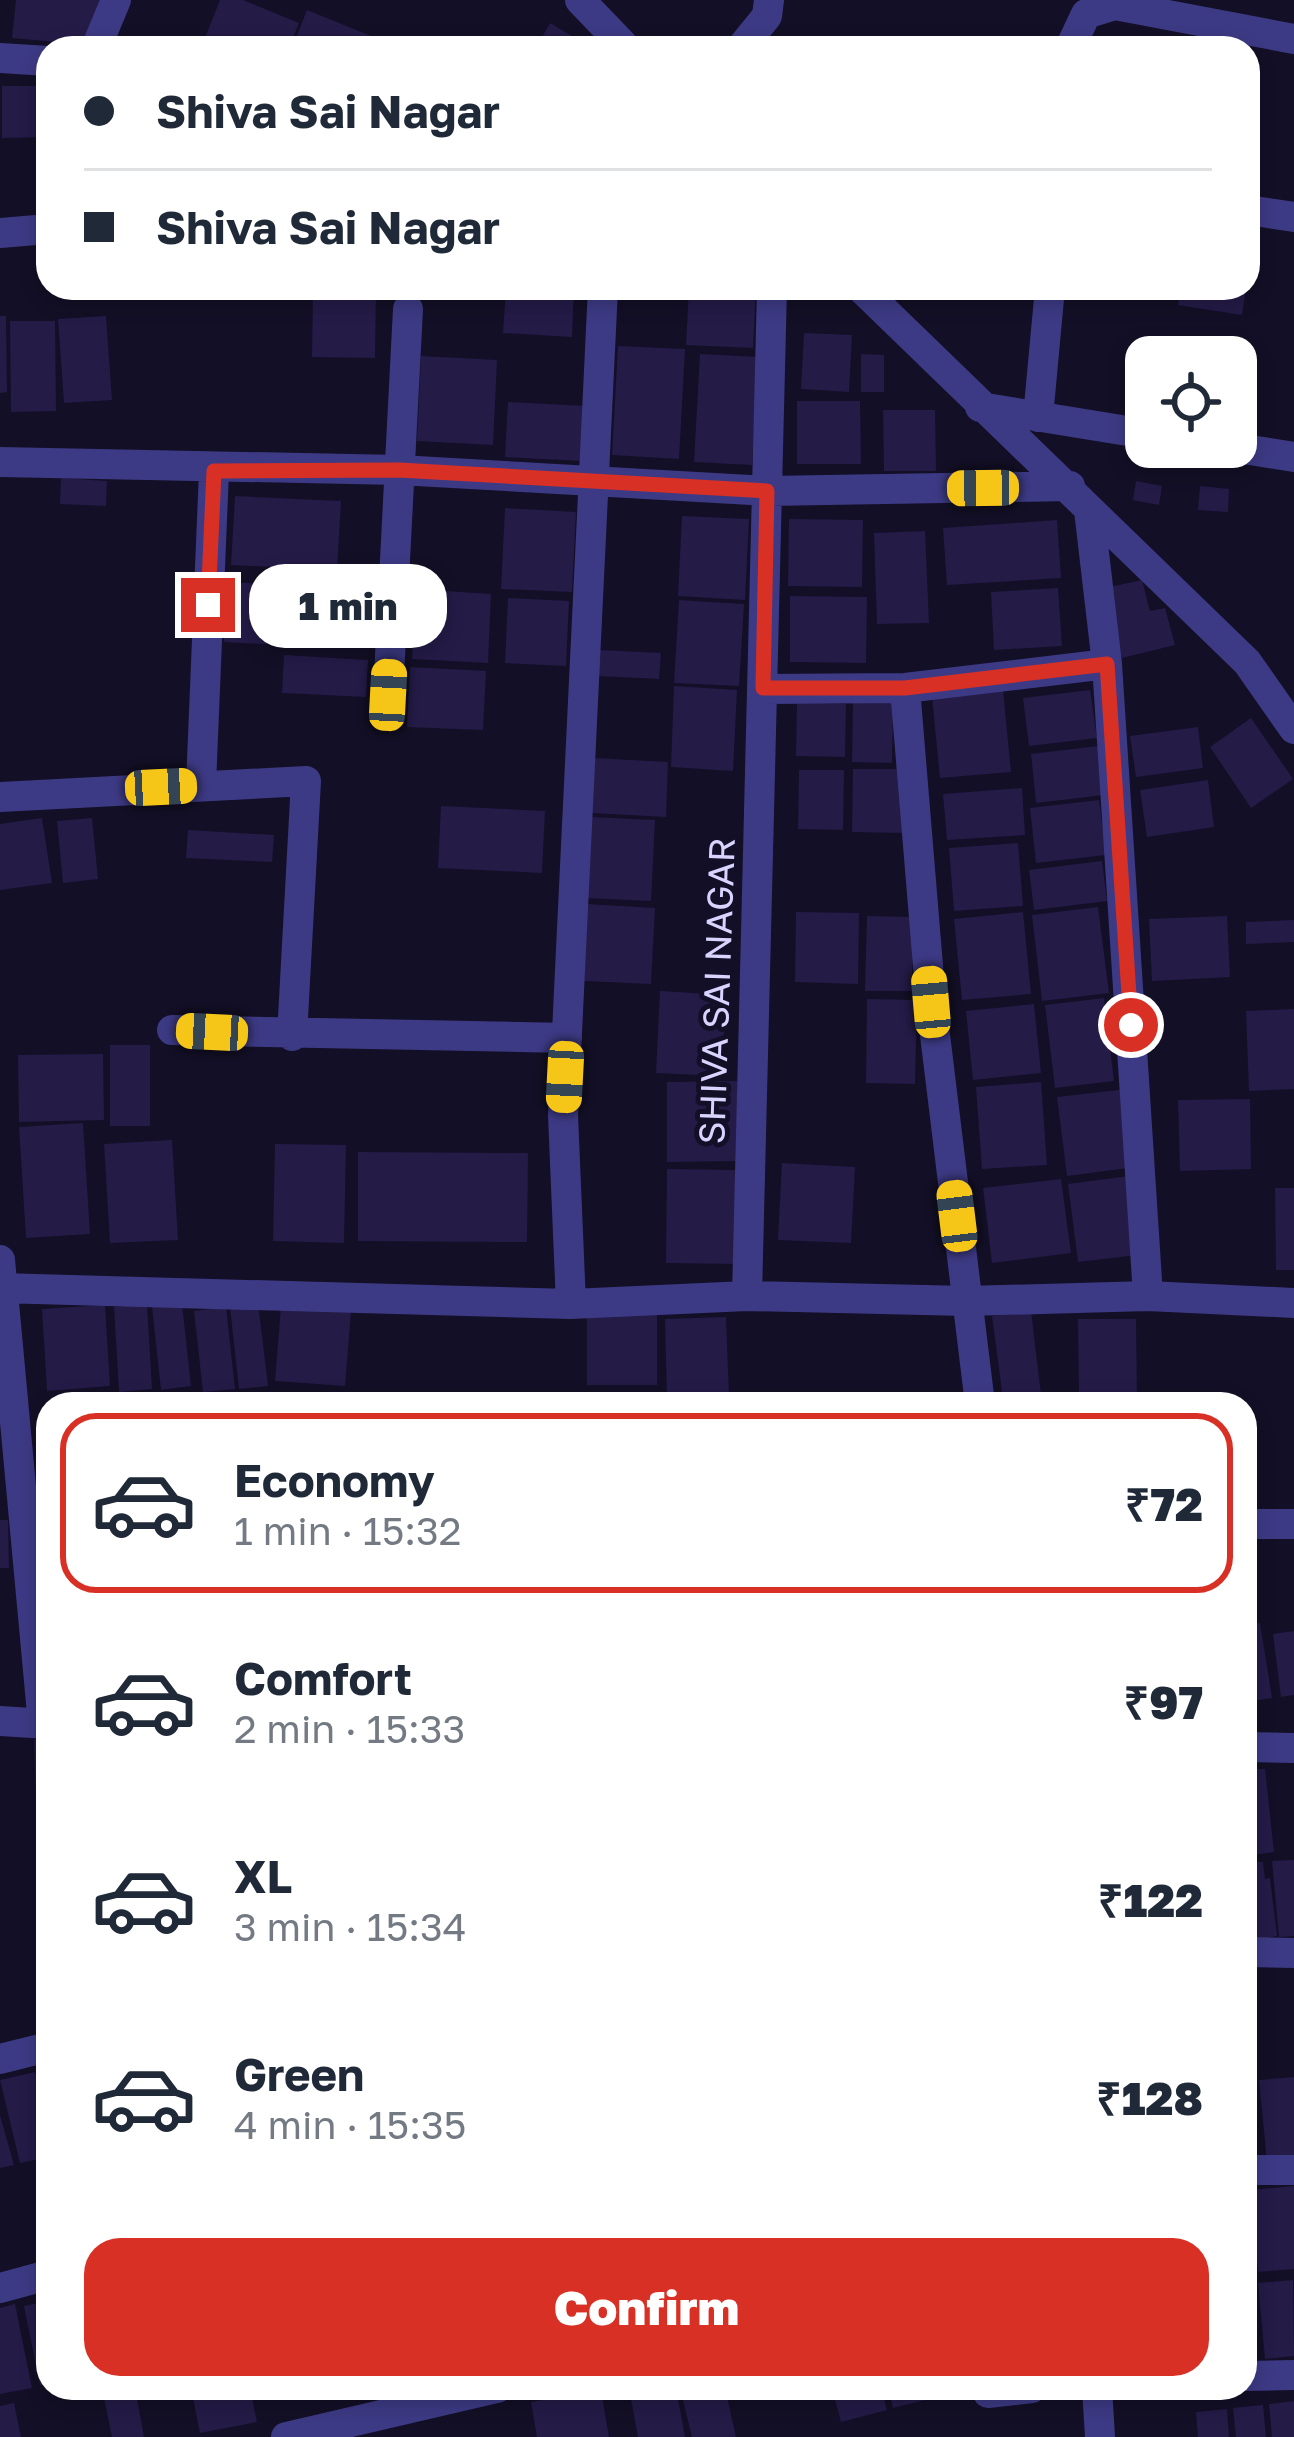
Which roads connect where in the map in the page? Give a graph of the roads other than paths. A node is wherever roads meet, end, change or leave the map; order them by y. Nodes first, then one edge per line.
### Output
1 (116, 0) edge
2 (580, 0) edge
3 (769, 0) edge
4 (1114, 2) edge
5 (101, 36) edge
6 (614, 36) edge
7 (750, 36) edge
8 (1076, 36) edge
9 (1294, 38) edge
10 (0, 58) edge
11 (36, 60) edge
12 (1260, 212) edge
13 (1294, 217) edge
14 (36, 230) edge
15 (0, 233) edge
16 (602, 300) edge
17 (772, 300) edge
18 (873, 300) edge
19 (1050, 300) edge
20 (408, 309) dead end
21 (980, 407) junction
22 (1039, 417) junction
23 (1125, 431) edge
24 (1257, 451) edge
25 (1294, 457) edge
26 (0, 462) edge
27 (399, 470) junction
28 (214, 471) junction
29 (593, 484) junction
30 (767, 491) junction
31 (1080, 498) junction
32 (1107, 664) junction
33 (763, 688) junction
34 (905, 688) junction
35 (388, 695) dead end
36 (1294, 729) edge
37 (201, 785) junction
38 (0, 797) edge
39 (172, 1030) dead end
40 (292, 1036) junction
41 (567, 1039) junction
42 (1, 1279) edge
43 (747, 1296) junction
44 (1148, 1296) junction
45 (967, 1301) junction
46 (1294, 1303) edge
47 (572, 1304) junction
48 (978, 1392) edge
49 (23, 1509) edge
50 (1257, 1524) edge
51 (1294, 1524) edge
52 (36, 1636) edge
53 (0, 1721) edge
54 (36, 1723) edge
55 (1257, 1747) edge
56 (1294, 1748) edge
57 (1257, 1952) edge
58 (1294, 1953) edge
59 (36, 2050) edge
60 (0, 2059) edge
61 (1257, 2170) edge
62 (1294, 2170) edge
63 (36, 2278) edge
64 (0, 2288) edge
65 (1294, 2375) edge
66 (1257, 2376) edge
67 (445, 2400) edge
68 (1098, 2400) edge
69 (286, 2437) edge
70 (1100, 2437) edge

1 - 5 street
2 - 6 street
3 - 7 street
4 - 8 street
4 - 9 street
10 - 11 street
12 - 13 street
14 - 15 street
16 - 29 street
17 - 30 street, SHIVA SAI NAGAR
18 - 21 street
19 - 22 street
20 - 27 street
21 - 22 street
21 - 31 street
22 - 23 street
24 - 25 street
26 - 28 street
27 - 28 street
27 - 29 street
27 - 35 street
28 - 37 street
29 - 30 street
29 - 41 street
30 - 31 street
30 - 33 street, SHIVA SAI NAGAR
31 - 32 street
31 - 36 street
32 - 34 street
32 - 44 street
33 - 34 street
33 - 43 street, SHIVA SAI NAGAR
34 - 45 street
37 - 38 street
37 - 40 street
39 - 40 street
40 - 41 street
41 - 47 street
42 - 47 street
42 - 49 street
43 - 45 street
43 - 47 street
44 - 45 street
44 - 46 street
45 - 48 street
49 - 52 street
50 - 51 street
53 - 54 street
55 - 56 street
57 - 58 street
59 - 60 street
61 - 62 street
63 - 64 street
65 - 66 street
67 - 69 street
68 - 70 street

